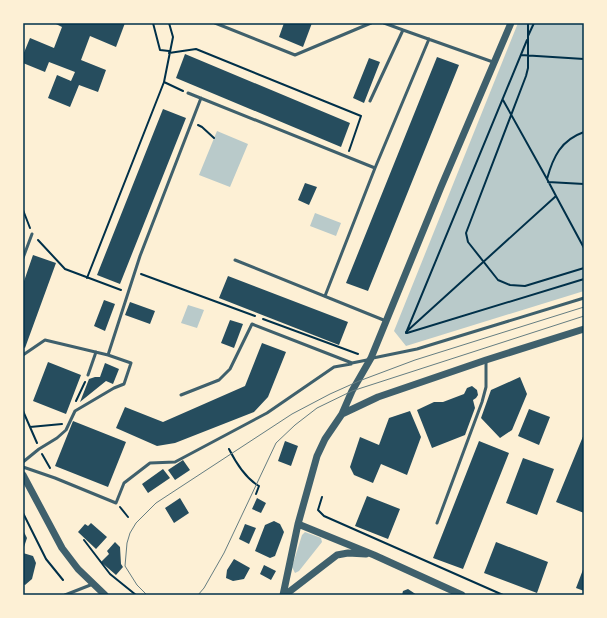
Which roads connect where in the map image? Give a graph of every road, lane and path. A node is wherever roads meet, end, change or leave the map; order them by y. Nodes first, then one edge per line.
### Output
1 (153, 23) edge
2 (169, 23) edge
3 (215, 23) edge
4 (371, 23) edge
5 (384, 23) edge
6 (511, 23) edge
7 (528, 23) edge
8 (534, 23) edge
9 (403, 30) junction
10 (429, 39) junction
11 (528, 39) junction
12 (169, 52) junction
13 (521, 55) junction
14 (528, 56) junction
15 (584, 59) edge
16 (494, 63) junction
17 (164, 82) junction
18 (186, 92) joint
19 (201, 98) junction
20 (503, 100) junction
21 (370, 101) dead end
22 (511, 114) junction
23 (191, 123) junction
24 (584, 132) edge
25 (214, 138) dead end
26 (347, 157) junction
27 (375, 168) junction
28 (547, 179) junction
29 (548, 182) junction
30 (584, 184) edge
31 (556, 196) junction
32 (23, 210) edge
33 (32, 234) junction
34 (584, 248) edge
35 (23, 258) edge
36 (235, 260) dead end
37 (483, 262) junction
38 (584, 268) edge
39 (134, 272) junction
40 (87, 278) junction
41 (584, 279) edge
42 (128, 292) junction
43 (325, 296) junction
44 (584, 298) edge
45 (256, 316) dead end
46 (263, 319) dead end
47 (387, 322) junction
48 (584, 329) edge
49 (406, 333) junction
50 (96, 352) junction
51 (358, 354) dead end
52 (23, 355) edge
53 (108, 355) junction
54 (372, 358) junction
55 (486, 360) junction
56 (352, 363) junction
57 (88, 375) joint
58 (181, 395) dead end
59 (74, 405) dead end
60 (342, 414) junction
61 (66, 423) dead end
62 (30, 427) dead end
63 (229, 448) dead end
64 (23, 462) edge
65 (23, 467) edge
66 (23, 474) edge
67 (256, 494) dead end
68 (322, 497) dead end
69 (116, 503) junction
70 (23, 513) edge
71 (128, 517) dead end
72 (437, 523) dead end
73 (298, 524) junction
74 (84, 540) dead end
75 (374, 555) junction
76 (63, 580) dead end
77 (93, 584) junction
78 (65, 595) edge
79 (105, 595) edge
80 (136, 595) edge
81 (284, 595) edge
82 (462, 595) edge
83 (503, 595) edge

1 - 12 path
2 - 12 path
3 - 4 lane
5 - 9 lane
6 - 16 street
7 - 11 path
8 - 11 path
9 - 10 lane
9 - 21 lane
10 - 16 lane
10 - 27 lane
11 - 13 path
11 - 14 path
12 - 17 path
12 - 26 path
13 - 14 path
13 - 20 path
14 - 15 path
14 - 22 path
16 - 47 street
17 - 18 path
17 - 40 path
18 - 19 lane
19 - 23 lane
19 - 26 lane
20 - 22 path
20 - 49 path
22 - 28 path
22 - 37 path
23 - 25 path
23 - 39 lane
24 - 28 path
26 - 27 lane
27 - 43 lane
28 - 29 path
29 - 30 path
29 - 31 path
31 - 34 path
31 - 37 path
32 - 33 path
33 - 35 lane
33 - 40 path
36 - 43 lane
37 - 38 path
37 - 49 path
39 - 42 lane
39 - 45 path
40 - 42 path
41 - 49 path
42 - 53 lane
43 - 47 lane
44 - 54 lane
46 - 51 path
47 - 54 street
48 - 55 street
50 - 52 lane
50 - 53 lane
50 - 57 lane
53 - 64 lane
54 - 56 lane
54 - 60 street
55 - 60 street
55 - 72 lane
56 - 58 lane
56 - 69 lane
57 - 59 path
60 - 73 street
61 - 62 path
63 - 67 path
65 - 69 lane
66 - 77 street
68 - 83 path
69 - 71 path
70 - 76 path
73 - 75 street
73 - 81 street
74 - 80 path
75 - 81 street
75 - 82 street
77 - 78 lane
77 - 79 street

